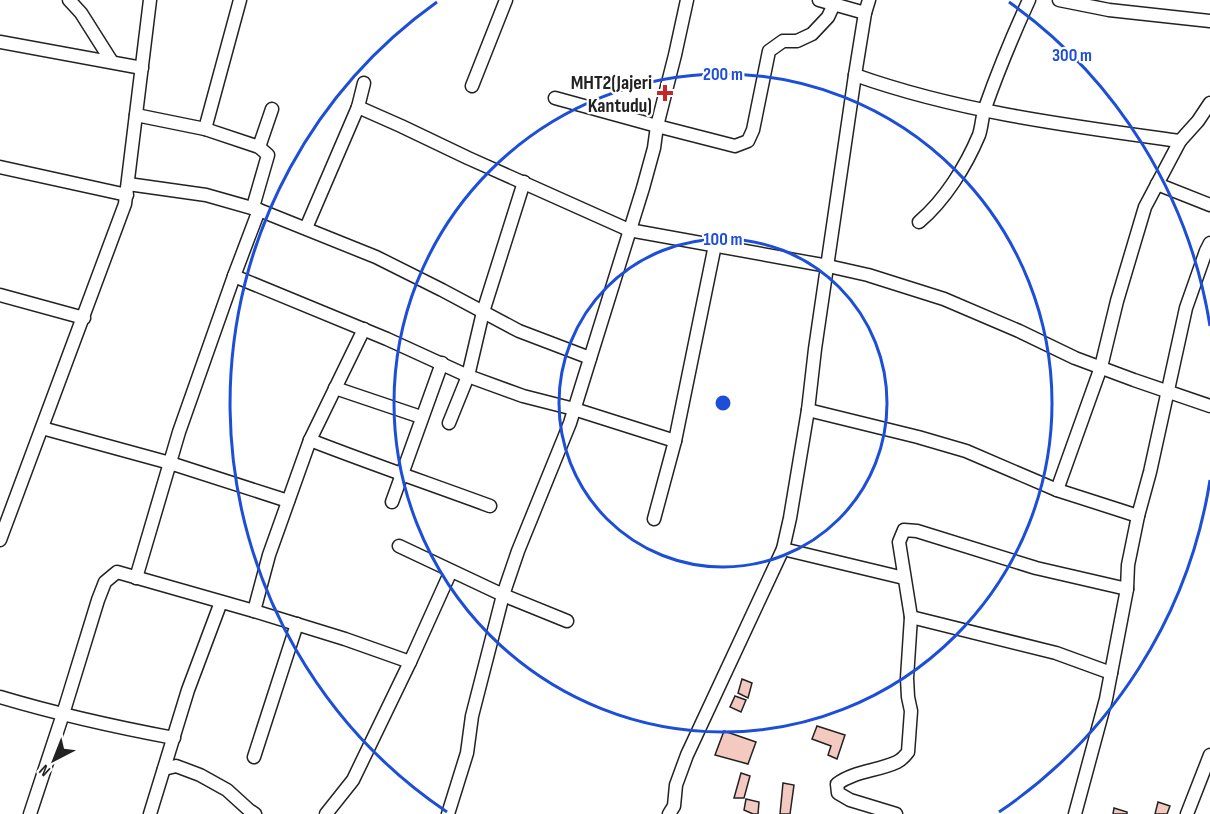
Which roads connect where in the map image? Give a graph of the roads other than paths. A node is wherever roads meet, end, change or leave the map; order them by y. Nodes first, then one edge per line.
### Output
1 (69, 0) edge
2 (150, 0) edge
3 (240, 0) edge
4 (506, 0) edge
5 (687, 0) edge
6 (819, 0) edge
7 (869, 0) edge
8 (1029, 0) edge
9 (1059, 0) edge
10 (834, 4) junction
11 (865, 13) junction
12 (1210, 21) edge
13 (0, 42) edge
14 (112, 62) junction
15 (142, 68) junction
16 (855, 75) junction
17 (364, 83) dead end
18 (472, 86) dead end
19 (555, 98) dead end
20 (1210, 103) edge
21 (358, 107) junction
22 (272, 109) dead end
23 (984, 110) junction
24 (136, 115) junction
25 (657, 126) junction
26 (205, 129) junction
27 (1180, 141) junction
28 (259, 147) junction
29 (0, 167) edge
30 (524, 182) junction
31 (1157, 184) junction
32 (127, 190) junction
33 (1210, 205) edge
34 (256, 209) junction
35 (919, 222) dead end
36 (306, 228) junction
37 (629, 230) junction
38 (1210, 243) edge
39 (715, 245) junction
40 (828, 266) junction
41 (234, 276) junction
42 (0, 295) edge
43 (483, 312) junction
44 (84, 318) junction
45 (364, 329) junction
46 (590, 358) junction
47 (441, 363) junction
48 (1101, 367) junction
49 (468, 376) junction
50 (335, 388) junction
51 (1167, 392) junction
52 (1210, 406) edge
53 (574, 409) junction
54 (808, 410) junction
55 (421, 417) junction
56 (448, 423) dead end
57 (42, 429) junction
58 (310, 440) junction
59 (675, 441) junction
60 (170, 463) junction
61 (401, 474) junction
62 (1058, 490) junction
63 (288, 501) junction
64 (392, 501) dead end
65 (490, 506) dead end
66 (1137, 516) junction
67 (654, 519) dead end
68 (0, 540) edge
69 (399, 546) dead end
70 (783, 549) junction
71 (451, 571) junction
72 (136, 578) junction
73 (904, 578) junction
74 (1127, 590) junction
75 (503, 595) junction
76 (221, 602) junction
77 (254, 610) junction
78 (911, 616) junction
79 (567, 621) dead end
80 (297, 624) junction
81 (410, 662) junction
82 (1111, 673) junction
83 (0, 697) edge
84 (63, 714) junction
85 (174, 738) junction
86 (1210, 755) edge
87 (254, 757) dead end
88 (164, 769) junction
89 (674, 811) edge
90 (30, 814) edge
91 (150, 814) edge
92 (255, 814) edge
93 (326, 814) edge
94 (448, 814) edge
95 (896, 814) edge
96 (1075, 814) edge
97 (1187, 814) edge

1 - 14 street
2 - 15 street
3 - 26 street
4 - 18 street
5 - 25 street
6 - 10 street
7 - 11 street
8 - 23 street
9 - 12 street
10 - 11 street
10 - 25 street
11 - 16 street
13 - 14 street
14 - 15 street
15 - 24 street
16 - 23 street
16 - 40 street
17 - 21 street
19 - 25 street
20 - 27 street
21 - 30 street
21 - 36 street
22 - 28 street
23 - 27 street
23 - 35 street
24 - 26 street
24 - 32 street
25 - 37 street
26 - 28 street
27 - 31 street
28 - 34 street
29 - 32 street
30 - 37 street
30 - 43 street
31 - 33 street
31 - 48 street
32 - 34 street
32 - 44 street
34 - 36 street
34 - 41 street
36 - 43 street
37 - 39 street
37 - 46 street
38 - 51 street
39 - 40 street
39 - 59 street
40 - 48 street
40 - 54 street
41 - 45 street
41 - 60 street
42 - 44 street
43 - 46 street
43 - 49 street
44 - 57 street
45 - 47 street
45 - 50 street
46 - 53 street
47 - 49 street
47 - 55 street
48 - 51 street
48 - 62 street
49 - 53 street
49 - 56 street
50 - 55 street
50 - 58 street
51 - 52 street
51 - 66 street
53 - 59 street
53 - 75 street
54 - 62 street
54 - 70 street
55 - 61 street
57 - 60 street
57 - 68 street
58 - 61 street
58 - 63 street
59 - 67 street
60 - 63 street
60 - 72 street
61 - 64 street
61 - 65 street
62 - 66 street
63 - 77 street
66 - 74 street
69 - 71 street
70 - 73 street
70 - 89 street
71 - 75 street
71 - 81 street
72 - 76 street
72 - 84 street
73 - 74 street
73 - 78 street
74 - 82 street
75 - 79 street
75 - 94 street
76 - 77 street
76 - 85 street
77 - 80 street
78 - 82 street
78 - 95 street
80 - 81 street
80 - 87 street
81 - 93 street
82 - 96 street
83 - 84 street
84 - 85 street
84 - 90 street
85 - 88 street
86 - 97 street
88 - 91 street
88 - 92 street

